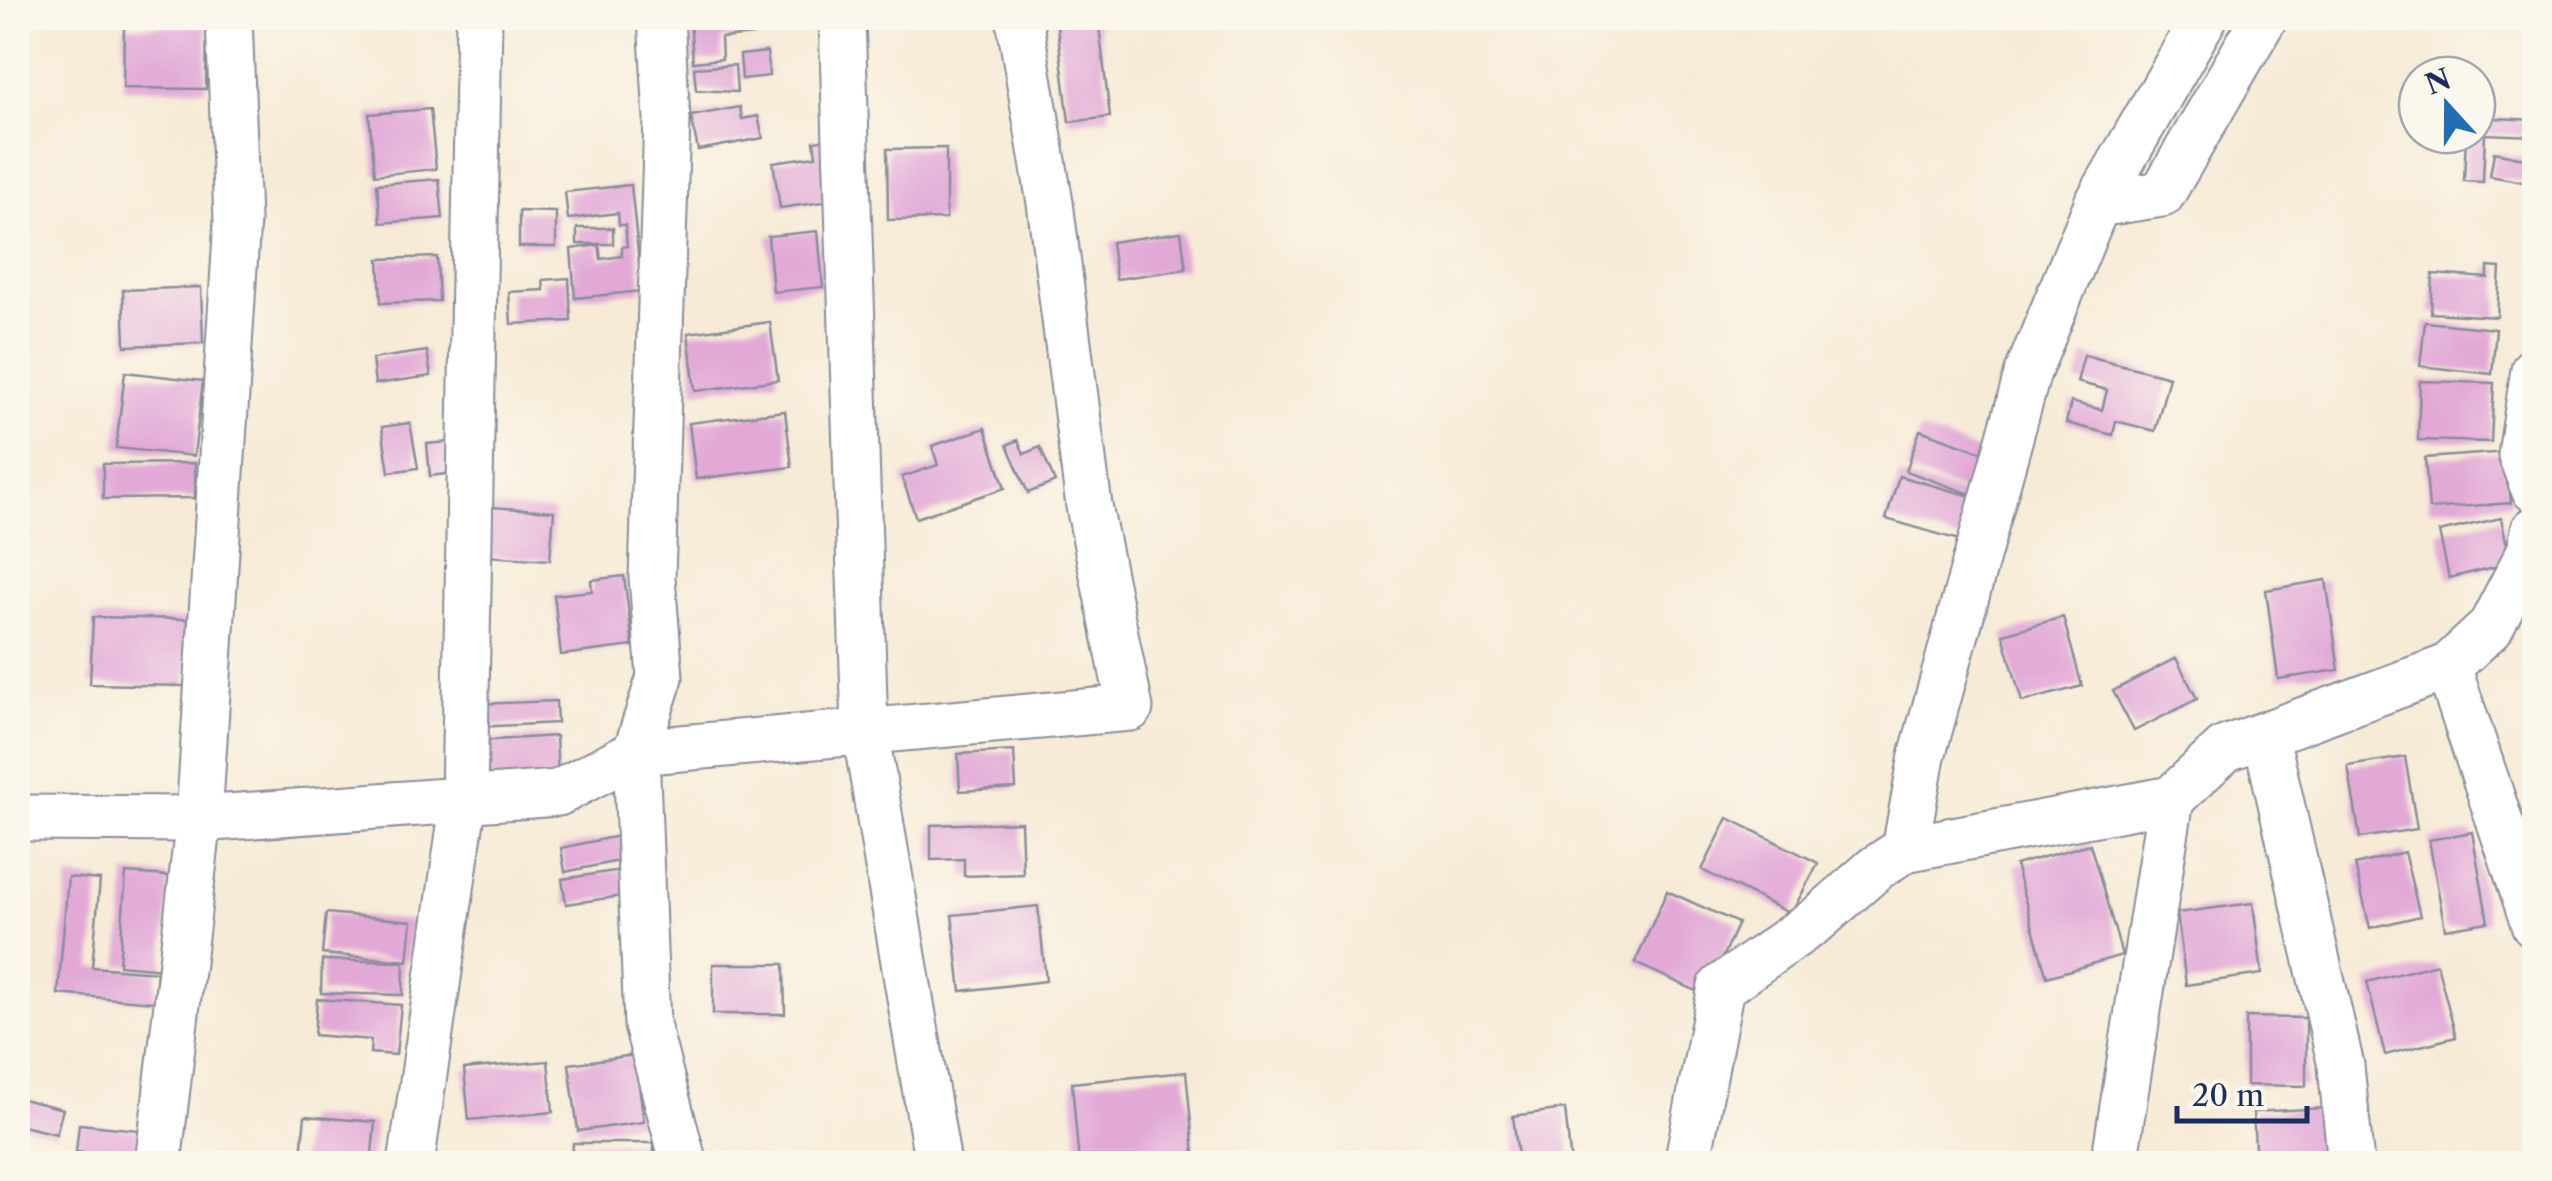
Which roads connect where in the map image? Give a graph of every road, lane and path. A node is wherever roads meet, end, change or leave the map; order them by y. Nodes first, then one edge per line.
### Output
1 (229, 18) edge
2 (479, 18) edge
3 (661, 18) edge
4 (842, 18) edge
5 (1018, 18) edge
6 (2204, 18) edge
7 (2264, 18) edge
8 (2097, 204) junction
9 (2534, 370) edge
10 (2534, 489) edge
11 (2534, 530) edge
12 (2448, 667) junction
13 (865, 730) junction
14 (2266, 737) junction
15 (636, 752) junction
16 (464, 799) junction
17 (2171, 799) junction
18 (18, 818) edge
19 (199, 819) junction
20 (1905, 849) junction
21 (2534, 924) edge
22 (158, 1164) edge
23 (411, 1164) edge
24 (684, 1164) edge
25 (938, 1164) edge
26 (1687, 1164) edge
27 (2114, 1164) edge
28 (2351, 1164) edge

1 - 19 street
2 - 16 street
3 - 15 street
4 - 13 street
5 - 13 street
6 - 8 street
7 - 8 street
8 - 20 street
9 - 10 street
11 - 12 street
12 - 14 street
12 - 21 street
13 - 15 street
13 - 25 street
14 - 17 street
14 - 28 street
15 - 16 street
15 - 24 street
16 - 19 street
16 - 23 street
17 - 20 street
17 - 27 street
18 - 19 street
19 - 22 street
20 - 26 street

